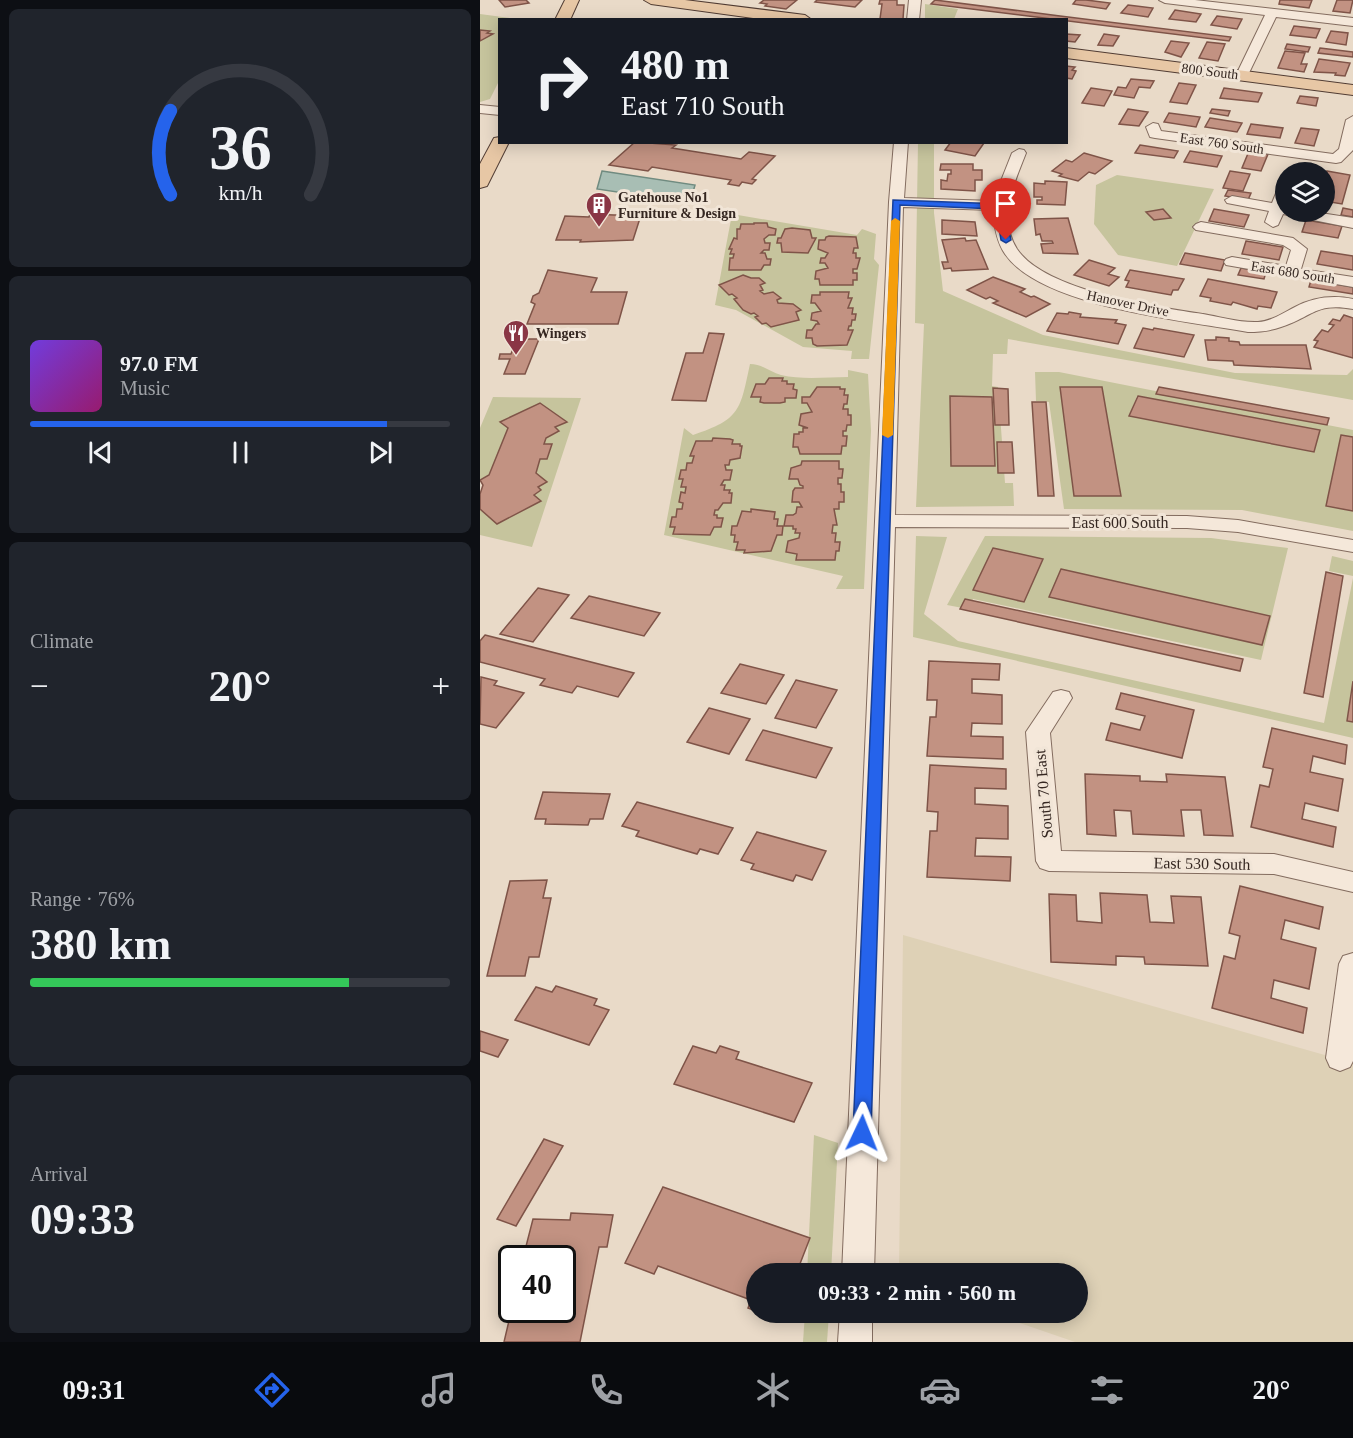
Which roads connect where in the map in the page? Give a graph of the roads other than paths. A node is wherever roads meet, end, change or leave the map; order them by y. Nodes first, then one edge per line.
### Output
1 (572, 0) edge
2 (651, 0) edge
3 (1166, 0) edge
4 (915, 2) edge
5 (1272, 13) junction
6 (563, 18) edge
7 (790, 18) edge
8 (913, 18) edge
9 (1353, 22) edge
10 (1068, 53) edge
11 (1242, 75) junction
12 (1353, 90) edge
13 (480, 109) edge
14 (498, 111) edge
15 (1353, 120) edge
16 (1153, 128) dead end
17 (499, 144) edge
18 (901, 144) edge
19 (1019, 153) dead end
20 (480, 182) edge
21 (1232, 200) dead end
22 (896, 202) junction
23 (1000, 206) junction
24 (1275, 208) edge
25 (1335, 220) edge
26 (1278, 222) edge
27 (1353, 223) edge
28 (1202, 227) dead end
29 (1268, 238) junction
30 (1232, 262) dead end
31 (1292, 272) junction
32 (1353, 282) edge
33 (1353, 304) edge
34 (885, 521) junction
35 (1353, 546) edge
36 (1061, 698) dead end
37 (1049, 861) joint
38 (1353, 882) edge
39 (1353, 964) edge
40 (1340, 1058) dead end
41 (858, 1263) edge
42 (856, 1323) edge
43 (855, 1342) edge

1 - 6 main road
2 - 7 main road
3 - 5 street
4 - 8 street
5 - 9 street
5 - 11 street
10 - 11 main road, 800 South
11 - 12 main road, 800 South
13 - 14 street
15 - 16 street, East 760 South
17 - 20 main road
18 - 22 street
19 - 23 street, Hanover Drive
21 - 24 street
22 - 23 street
22 - 34 street
23 - 33 street, Hanover Drive
25 - 27 street
26 - 29 street
28 - 29 street
29 - 31 street
30 - 31 street, East 680 South
31 - 32 street, East 680 South
34 - 35 street, East 600 South
34 - 41 street
36 - 37 street, South 70 East
37 - 38 street, East 530 South
39 - 40 street
42 - 43 street

